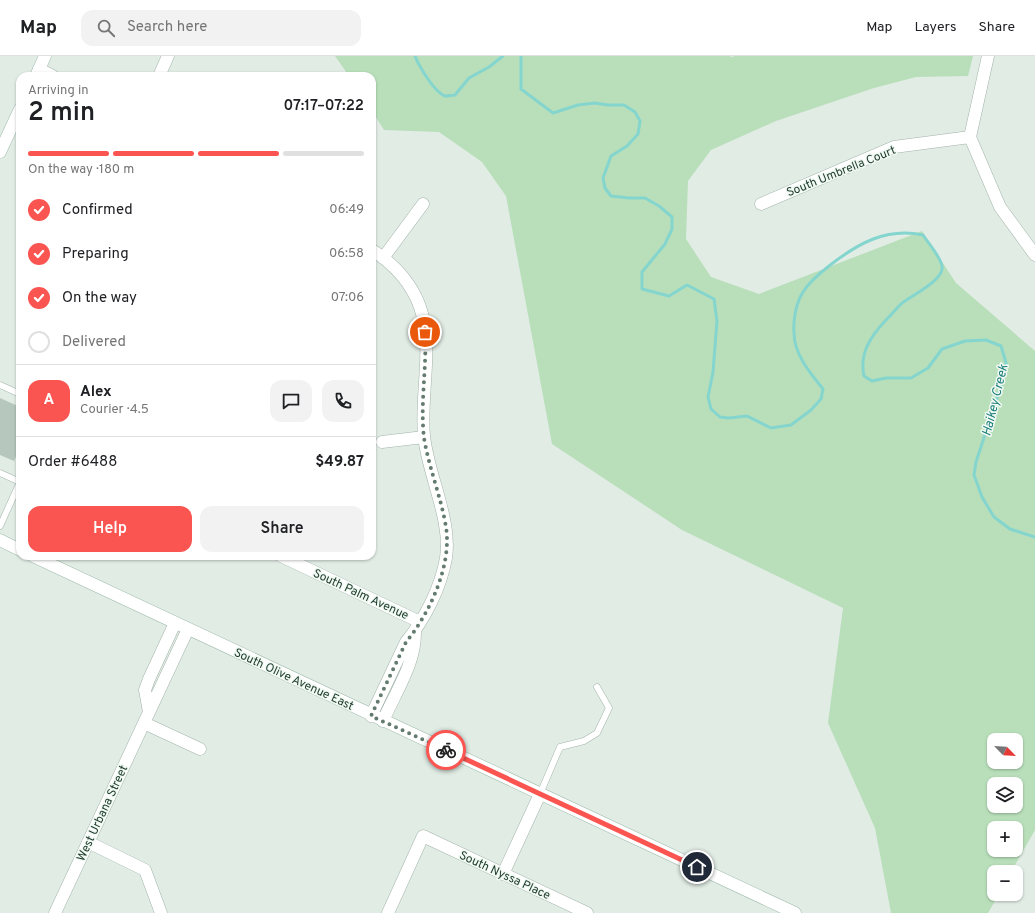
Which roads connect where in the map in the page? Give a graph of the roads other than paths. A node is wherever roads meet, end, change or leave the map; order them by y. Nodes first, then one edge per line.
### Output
1 (45, 56) edge
2 (168, 56) edge
3 (988, 56) edge
4 (37, 72) edge
5 (161, 72) edge
6 (16, 118) edge
7 (970, 137) junction
8 (0, 152) edge
9 (423, 204) dead end
10 (760, 204) dead end
11 (376, 253) edge
12 (1035, 255) edge
13 (384, 258) junction
14 (0, 384) edge
15 (16, 392) edge
16 (424, 437) junction
17 (382, 442) dead end
18 (0, 473) edge
19 (16, 480) edge
20 (16, 491) edge
21 (0, 526) edge
22 (0, 540) edge
23 (16, 548) edge
24 (41, 560) edge
25 (289, 560) edge
26 (175, 623) junction
27 (417, 626) junction
28 (188, 629) junction
29 (597, 687) dead end
30 (371, 716) junction
31 (147, 718) junction
32 (383, 721) junction
33 (200, 750) dead end
34 (540, 794) junction
35 (88, 842) junction
36 (503, 874) junction
37 (55, 913) edge
38 (161, 913) edge
39 (388, 913) edge
40 (587, 913) edge
41 (795, 913) edge

1 - 4 street
2 - 5 street
3 - 7 street
6 - 8 street
7 - 10 street, South Umbrella Court
7 - 12 street
9 - 13 street
11 - 13 street
13 - 16 street
14 - 15 lane
16 - 17 street
16 - 27 street
18 - 19 lane
20 - 21 lane
22 - 23 street
24 - 26 street, South Olive Avenue East
25 - 27 street, South Palm Avenue
26 - 28 street, South Olive Avenue East
26 - 31 street
27 - 30 street
27 - 32 street
28 - 30 street, South Olive Avenue East
28 - 31 street, West Urbana Street
29 - 34 lane
30 - 32 street, South Olive Avenue East
31 - 33 street
31 - 35 street, West Urbana Street
32 - 34 street, South Olive Avenue East
34 - 36 street
34 - 41 street, South Olive Avenue East
35 - 37 street, West Urbana Street
35 - 38 street
36 - 39 street, South Nyssa Place
36 - 40 street, South Nyssa Place

